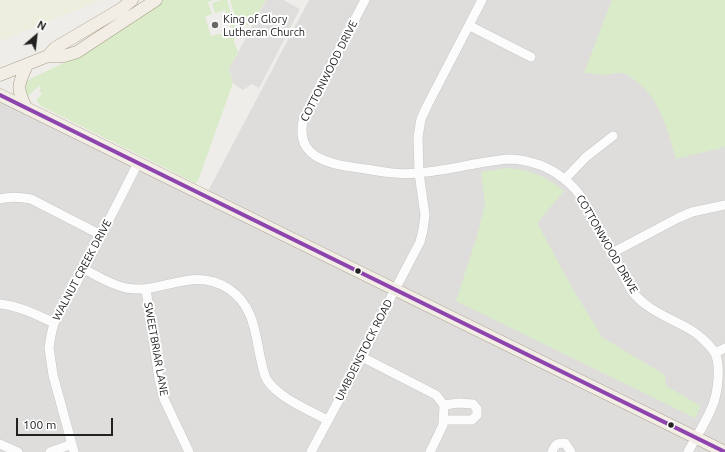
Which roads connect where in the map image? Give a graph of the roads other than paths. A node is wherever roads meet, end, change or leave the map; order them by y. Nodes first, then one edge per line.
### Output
1 (132, 0) edge
2 (156, 0) edge
3 (365, 0) edge
4 (482, 0) edge
5 (470, 26) junction
6 (48, 56) junction
7 (531, 57) dead end
8 (27, 65) junction
9 (0, 75) edge
10 (0, 95) edge
11 (26, 108) junction
12 (613, 136) dead end
13 (138, 163) junction
14 (419, 173) junction
15 (565, 179) junction
16 (0, 199) edge
17 (725, 205) edge
18 (101, 235) junction
19 (612, 253) junction
20 (84, 269) junction
21 (146, 289) junction
22 (395, 289) junction
23 (0, 304) edge
24 (54, 323) junction
25 (725, 348) edge
26 (715, 353) junction
27 (362, 358) junction
28 (444, 405) junction
29 (327, 420) junction
30 (443, 420) junction
31 (695, 437) junction
32 (0, 444) edge
33 (73, 448) edge
34 (18, 452) edge
35 (50, 452) edge
36 (189, 452) edge
37 (311, 452) edge
38 (430, 452) edge
39 (552, 452) edge
40 (571, 452) edge
41 (688, 452) edge
42 (725, 452) edge

1 - 6 main road
2 - 6 main road
3 - 14 street, COTTONWOOD DRIVE
4 - 5 street, UMBDENSTOCK ROAD
5 - 7 street
5 - 14 street, UMBDENSTOCK ROAD
6 - 8 main road
8 - 9 main road
8 - 11 main road
10 - 11 main road
11 - 13 main road
12 - 15 street
13 - 18 street, WALNUT CREEK DRIVE
13 - 22 main road
14 - 15 street, COTTONWOOD DRIVE
14 - 22 street, UMBDENSTOCK ROAD
15 - 19 street, COTTONWOOD DRIVE
16 - 18 street
17 - 19 street
18 - 20 street, WALNUT CREEK DRIVE
19 - 26 street, COTTONWOOD DRIVE
20 - 21 street
20 - 24 street, WALNUT CREEK DRIVE
21 - 29 street
21 - 36 street, SWEETBRIAR LANE
22 - 27 street, UMBDENSTOCK ROAD
22 - 31 main road
23 - 24 street
24 - 33 street, WALNUT CREEK DRIVE
25 - 26 street
26 - 31 street
27 - 28 street
27 - 29 street, UMBDENSTOCK ROAD
28 - 30 street
28 - 30 street
29 - 37 street, UMBDENSTOCK ROAD
30 - 38 street
31 - 41 street
31 - 42 main road
32 - 34 street
33 - 35 street
39 - 40 street

